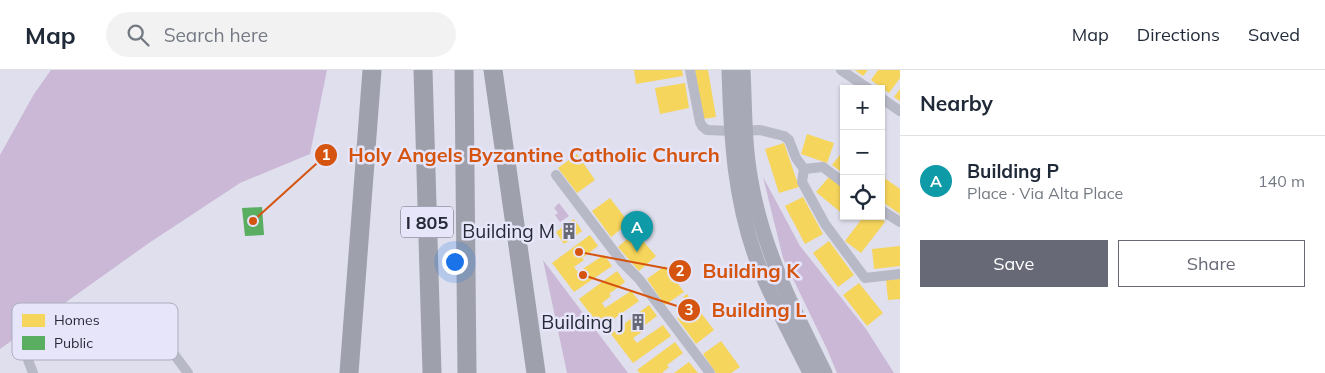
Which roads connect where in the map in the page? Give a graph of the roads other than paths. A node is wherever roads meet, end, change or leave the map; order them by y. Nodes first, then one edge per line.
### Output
1 (372, 70) edge
2 (423, 70) edge
3 (464, 70) edge
4 (492, 70) edge
5 (690, 70) edge
6 (743, 70) edge
7 (840, 70) edge
8 (729, 78) edge
9 (863, 85) edge
10 (885, 101) edge
11 (900, 111) edge
12 (738, 131) junction
13 (804, 168) junction
14 (556, 175) dead end
15 (840, 180) edge
16 (885, 213) edge
17 (900, 222) edge
18 (900, 274) edge
19 (28, 360) edge
20 (178, 360) edge
21 (33, 373) edge
22 (188, 373) edge
23 (349, 373) edge
24 (432, 373) edge
25 (467, 373) edge
26 (536, 373) edge
27 (710, 373) edge
28 (810, 373) edge
29 (825, 373) edge

1 - 23 highway
2 - 24 highway, I 805
3 - 25 highway, I 805
4 - 26 highway
5 - 12 street
6 - 12 street
7 - 9 street
8 - 12 street
10 - 11 street
12 - 13 street
12 - 28 street
12 - 29 street
13 - 15 street
13 - 18 street
14 - 27 street
16 - 17 street
19 - 21 street
20 - 22 street

